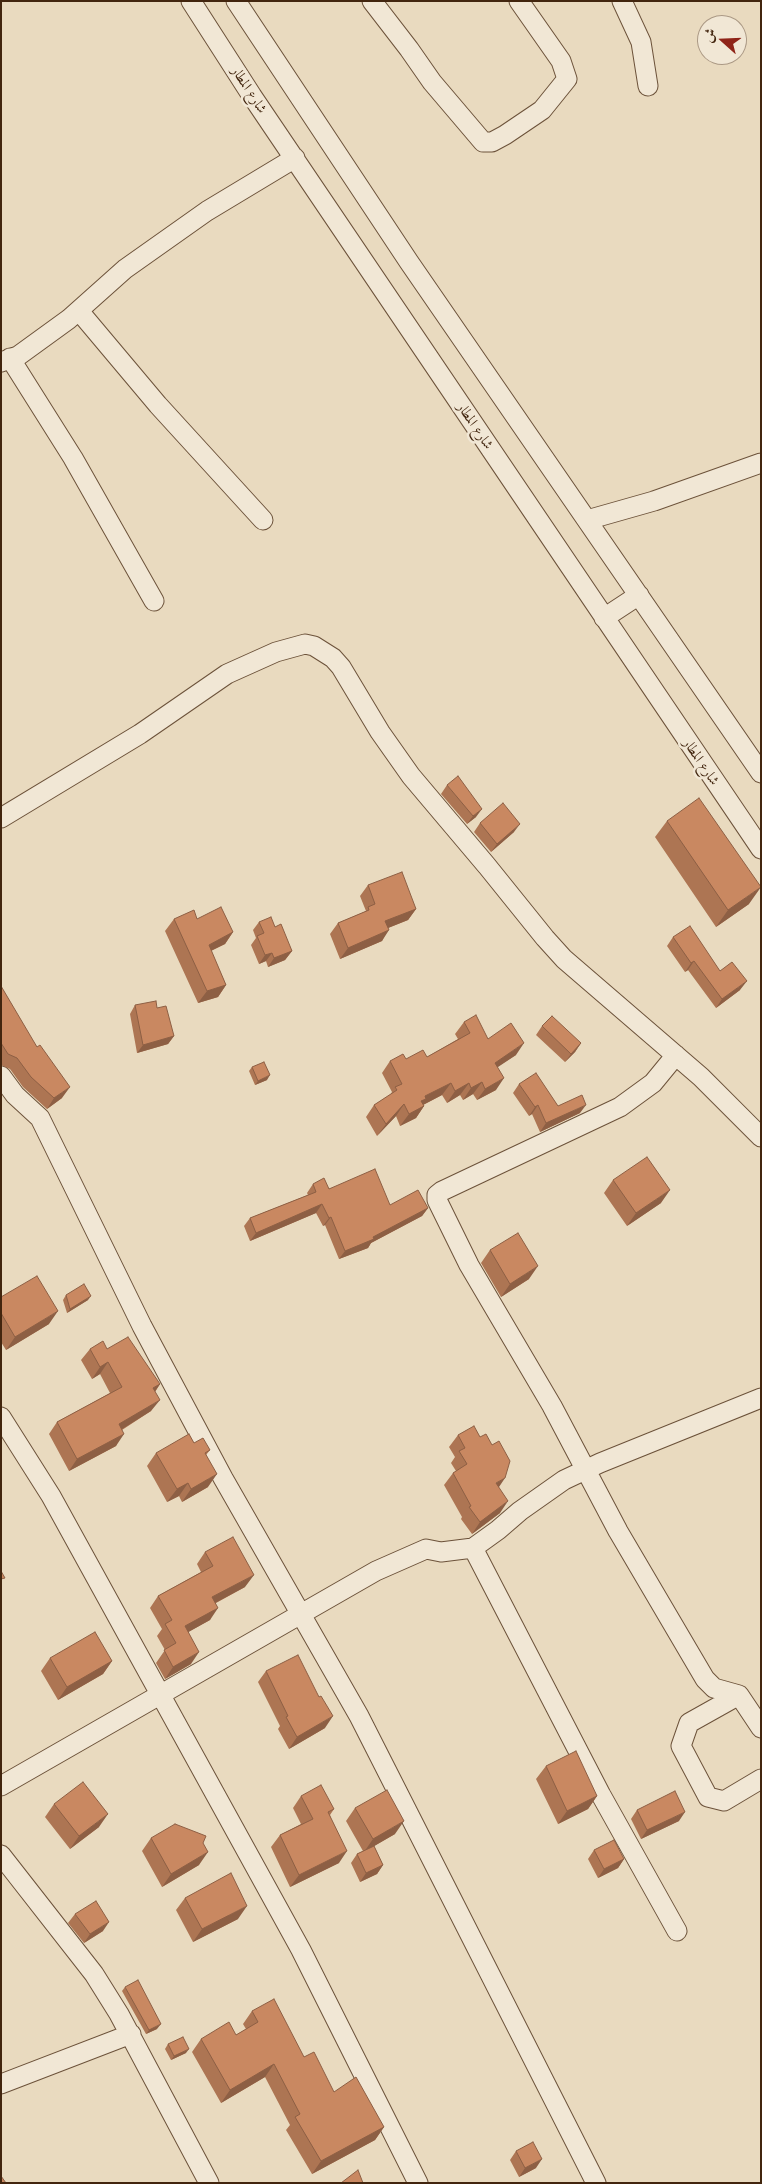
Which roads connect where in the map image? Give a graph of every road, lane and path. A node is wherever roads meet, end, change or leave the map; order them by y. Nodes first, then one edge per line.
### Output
1 (192, 1) edge
2 (236, 1) edge
3 (372, 1) edge
4 (519, 1) edge
5 (622, 1) edge
6 (648, 86) dead end
7 (295, 158) junction
8 (79, 311) junction
9 (6, 360) edge
10 (761, 463) edge
11 (262, 520) dead end
12 (587, 520) junction
13 (639, 595) junction
14 (154, 601) dead end
15 (604, 618) junction
16 (761, 773) edge
17 (1, 818) edge
18 (761, 849) edge
19 (676, 1055) junction
20 (1, 1076) edge
21 (761, 1137) edge
22 (761, 1398) edge
23 (1, 1417) edge
24 (587, 1470) junction
25 (473, 1548) junction
26 (300, 1615) junction
27 (739, 1695) junction
28 (160, 1696) junction
29 (761, 1728) edge
30 (761, 1779) edge
31 (1, 1786) edge
32 (1, 1855) edge
33 (677, 1931) dead end
34 (131, 2034) junction
35 (1, 2084) edge
36 (209, 2183) edge
37 (418, 2183) edge
38 (596, 2183) edge

1 - 7 street, شارع المطار
2 - 12 street
3 - 4 street
5 - 6 street
7 - 8 street
7 - 15 street, شارع المطار
8 - 9 street
8 - 11 street
9 - 14 street
10 - 12 street
12 - 13 street
13 - 15 street
13 - 16 street
15 - 18 street, شارع المطار
17 - 19 street
19 - 21 street
19 - 24 street
20 - 26 street
22 - 24 street
23 - 28 street
24 - 25 street
24 - 27 street
25 - 26 street
25 - 33 street
26 - 28 street
26 - 38 street
27 - 29 street
27 - 30 street
28 - 31 street
28 - 37 street
32 - 34 street
34 - 35 street
34 - 36 street

